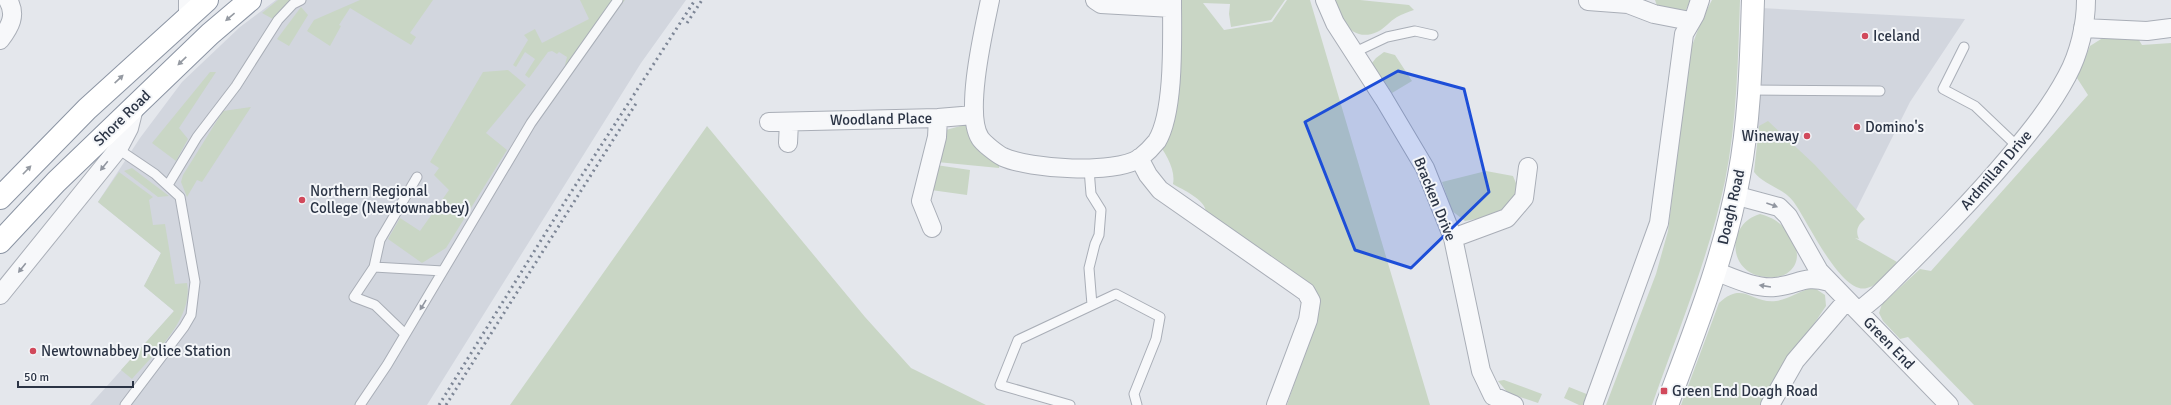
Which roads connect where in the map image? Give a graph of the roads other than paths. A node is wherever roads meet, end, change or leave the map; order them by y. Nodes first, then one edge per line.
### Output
1 (8, 0) edge
2 (207, 0) edge
3 (250, 0) edge
4 (301, 0) edge
5 (618, 0) edge
6 (990, 0) edge
7 (1095, 0) edge
8 (1325, 0) edge
9 (1588, 0) edge
10 (1700, 0) edge
11 (1753, 0) edge
12 (2086, 0) edge
13 (1172, 4) edge
14 (188, 8) edge
15 (1690, 21) junction
16 (2083, 28) junction
17 (2171, 28) edge
18 (1433, 35) dead end
19 (0, 40) edge
20 (1964, 47) dead end
21 (1353, 53) junction
22 (1749, 90) junction
23 (1880, 91) dead end
24 (134, 108) junction
25 (974, 115) junction
26 (938, 118) junction
27 (769, 122) dead end
28 (789, 122) junction
29 (788, 143) dead end
30 (2018, 147) junction
31 (118, 149) junction
32 (1139, 158) junction
33 (1528, 167) dead end
34 (1089, 169) junction
35 (417, 177) dead end
36 (168, 185) junction
37 (1734, 195) junction
38 (0, 198) edge
39 (932, 228) dead end
40 (1453, 238) junction
41 (0, 242) edge
42 (1806, 249) junction
43 (374, 267) junction
44 (443, 271) junction
45 (1715, 271) junction
46 (1829, 282) junction
47 (1788, 284) junction
48 (0, 295) edge
49 (1092, 305) junction
50 (1853, 306) junction
51 (405, 334) junction
52 (125, 405) edge
53 (360, 405) edge
54 (1070, 405) edge
55 (1137, 405) edge
56 (1276, 405) edge
57 (1514, 405) edge
58 (1593, 405) edge
59 (1667, 405) edge
60 (1770, 405) edge
61 (1949, 405) edge

1 - 19 street
2 - 14 main road, Shore Road
3 -> 24 main road, Shore Road
4 - 36 lane
5 - 44 lane
6 - 25 street
7 - 13 street
8 - 21 street, Bracken Drive
9 - 15 street
10 - 15 street
11 - 22 main road, Doagh Road
12 - 16 street, Ardmillan Drive
13 - 32 street
38 -> 14 main road, Shore Road
15 - 58 street
16 - 17 street
16 - 30 street, Ardmillan Drive
18 - 21 lane
20 - 30 lane
21 - 40 street, Bracken Drive
22 - 23 lane
22 - 37 main road, Doagh Road
24 - 31 street
24 - 41 main road, Shore Road
25 - 26 street, Woodland Place
25 - 34 street
26 - 28 street, Woodland Place
26 - 39 street
27 - 28 street, Woodland Place
28 - 29 street
30 - 50 street, Ardmillan Drive
31 - 36 lane
31 -> 48 street
32 - 34 street
32 - 56 street
33 - 40 street
34 - 49 lane
35 - 43 lane
36 - 52 lane
37 -> 42 street, Green End
37 - 45 main road, Doagh Road
40 - 57 street, Bracken Drive
42 - 46 street, Green End
42 - 47 street
43 - 44 lane
43 - 51 lane
44 -> 51 lane
47 -> 45 street
45 - 59 main road, Doagh Road
46 - 47 street
46 - 50 street, Green End
49 - 54 lane
49 - 55 lane
50 - 60 street, Ardmillan Drive
50 - 61 street, Green End
51 - 53 lane

